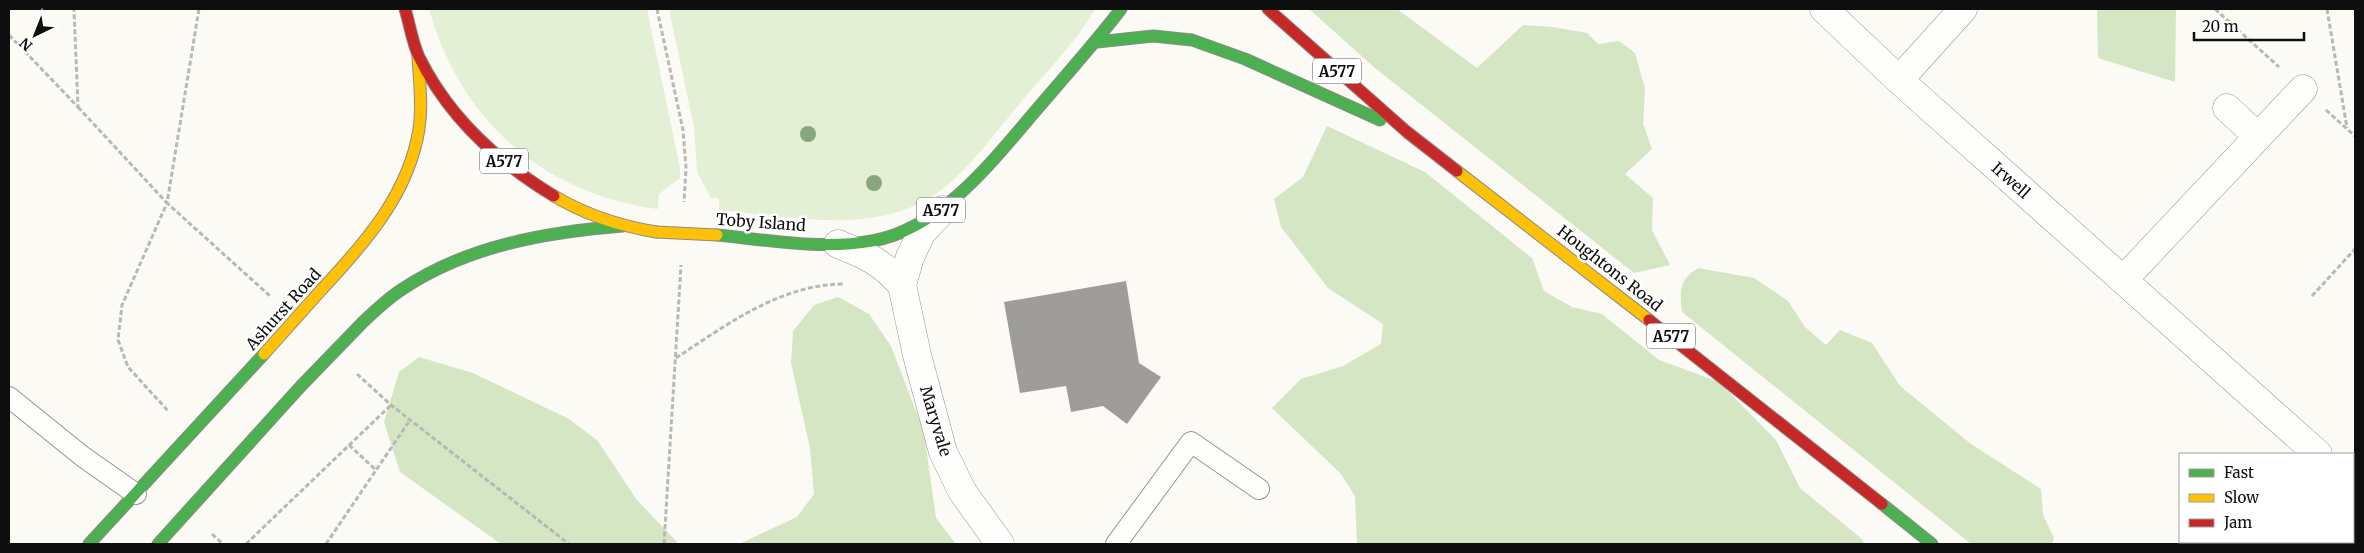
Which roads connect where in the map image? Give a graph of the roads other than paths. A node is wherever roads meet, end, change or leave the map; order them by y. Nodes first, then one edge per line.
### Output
1 (405, 9) edge
2 (1121, 9) edge
3 (1268, 9) edge
4 (1824, 9) edge
5 (1963, 9) edge
6 (1097, 42) junction
7 (418, 56) junction
8 (1900, 80) junction
9 (2303, 89) dead end
10 (2227, 108) dead end
11 (1406, 132) junction
12 (2257, 136) junction
13 (945, 208) junction
14 (623, 226) junction
15 (838, 244) junction
16 (2123, 280) junction
17 (902, 284) junction
18 (9, 397) edge
19 (2317, 453) edge
20 (1259, 489) dead end
21 (136, 494) junction
22 (89, 544) edge
23 (158, 544) edge
24 (1000, 544) edge
25 (1116, 544) edge
26 (1932, 544) edge

1 - 7 main road, Toby Island / A577
2 - 6 main road, Toby Island / A577
3 - 11 main road, Houghtons Road / A577
4 - 8 street, Irwell
5 - 8 street
6 - 11 main road, Houghtons Road / A577
6 - 13 main road, Toby Island / A577
7 - 14 main road, Toby Island / A577
7 - 21 main road, Ashurst Road, bridge
8 - 16 street, Irwell
9 - 12 street
10 - 12 street
11 - 26 main road, Houghtons Road / A577
12 - 16 street
13 - 15 main road, Toby Island / A577
13 - 17 street, Maryvale
14 - 15 main road, Toby Island / A577, bridge
14 - 23 main road, bridge
15 - 17 street
16 - 19 street, Irwell
17 - 24 street, Maryvale
18 - 21 lane
20 - 25 lane
21 - 22 main road, Ashurst Road

